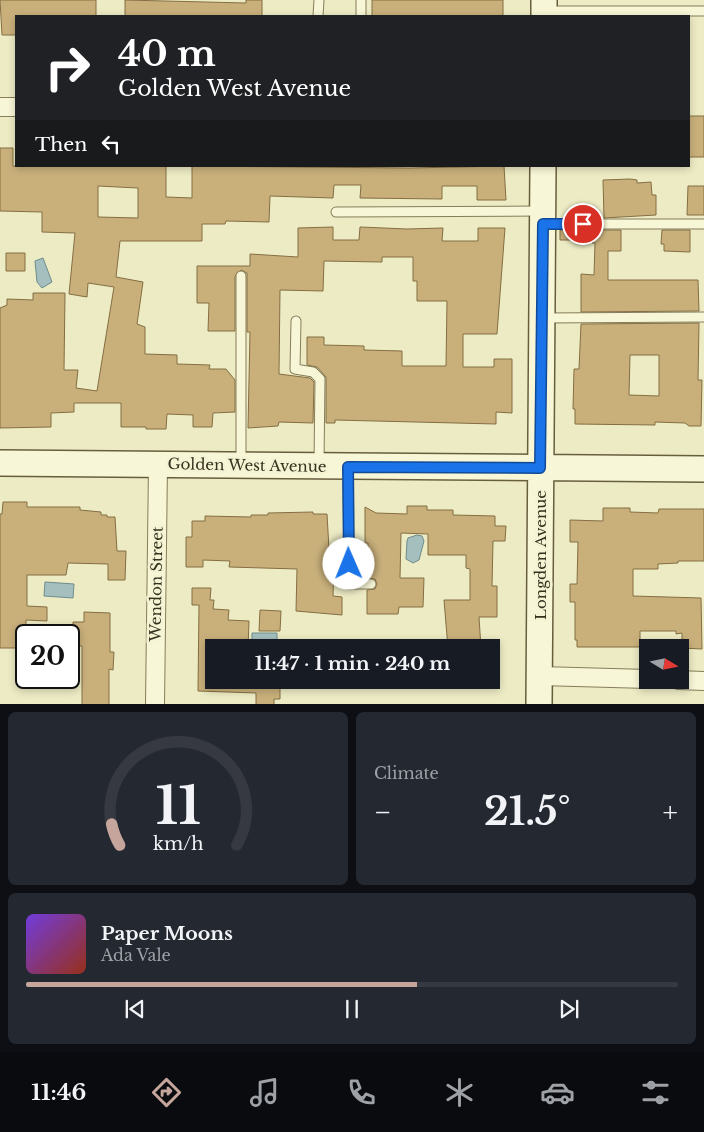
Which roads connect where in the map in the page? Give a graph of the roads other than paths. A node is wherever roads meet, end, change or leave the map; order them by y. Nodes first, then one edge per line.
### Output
1 (319, 0) edge
2 (361, 0) edge
3 (544, 9) edge
4 (704, 11) edge
5 (318, 15) edge
6 (361, 15) edge
7 (0, 107) edge
8 (15, 107) edge
9 (543, 167) edge
10 (336, 212) dead end
11 (543, 217) junction
12 (704, 224) edge
13 (241, 276) dead end
14 (704, 317) edge
15 (540, 318) junction
16 (296, 321) dead end
17 (0, 463) edge
18 (158, 464) junction
19 (241, 466) junction
20 (319, 466) junction
21 (348, 467) junction
22 (540, 468) junction
23 (704, 469) edge
24 (371, 584) dead end
25 (540, 676) junction
26 (639, 679) edge
27 (689, 680) edge
28 (704, 681) edge
29 (155, 704) edge
30 (539, 704) edge

1 - 5 lane
2 - 6 lane
3 - 4 lane
7 - 8 street
9 - 11 street, Longden Avenue
10 - 11 lane
11 - 12 lane
11 - 15 street, Longden Avenue
13 - 19 lane
14 - 15 lane
15 - 22 street, Longden Avenue
16 - 20 lane
17 - 18 street, Golden West Avenue
18 - 19 street, Golden West Avenue
18 - 29 street, Wendon Street
19 - 20 street, Golden West Avenue
20 - 21 street, Golden West Avenue
21 - 22 street, Golden West Avenue
21 - 24 lane
22 - 23 street, Golden West Avenue
22 - 25 street, Longden Avenue
25 - 26 street
25 - 30 street, Longden Avenue
27 - 28 street

